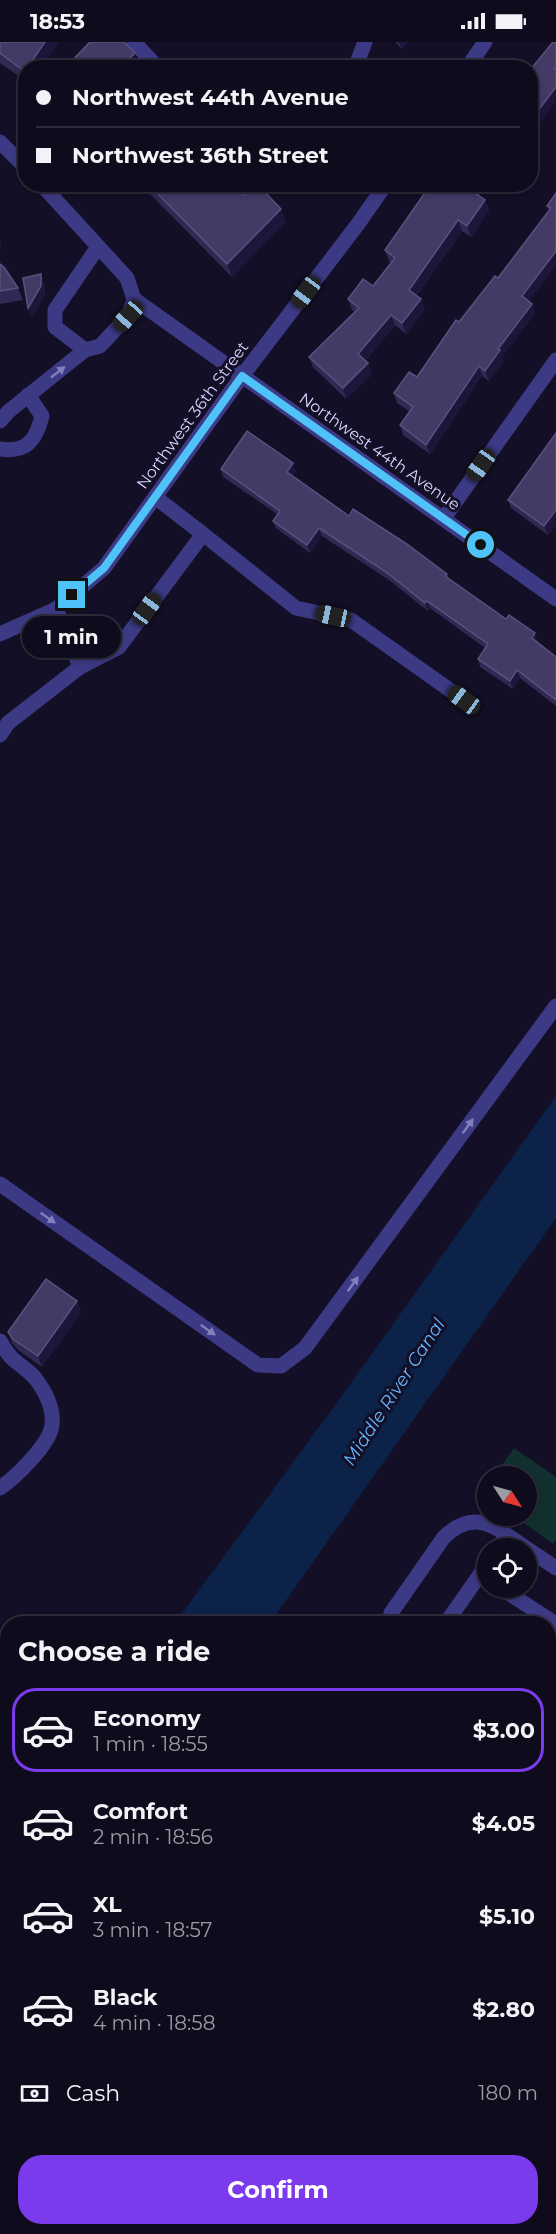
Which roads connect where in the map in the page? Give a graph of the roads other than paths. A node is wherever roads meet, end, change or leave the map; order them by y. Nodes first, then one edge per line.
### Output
1 (134, 42) edge
2 (365, 42) edge
3 (485, 42) edge
4 (151, 60) edge
5 (358, 60) edge
6 (473, 60) edge
7 (0, 142) edge
8 (18, 160) edge
9 (48, 192) edge
10 (380, 192) edge
11 (98, 247) junction
12 (134, 298) junction
13 (85, 350) junction
14 (556, 360) edge
15 (242, 376) junction
16 (28, 395) junction
17 (0, 421) edge
18 (0, 449) edge
19 (155, 497) junction
20 (444, 518) junction
21 (203, 534) junction
22 (556, 599) edge
23 (56, 609) junction
24 (0, 634) edge
25 (80, 667) junction
26 (464, 700) dead end
27 (0, 735) edge
28 (556, 1006) edge
29 (0, 1184) edge
30 (0, 1341) edge
31 (0, 1488) edge
32 (507, 1535) junction
33 (505, 1538) edge
34 (511, 1538) edge
35 (537, 1555) edge
36 (556, 1568) edge
37 (477, 1582) edge
38 (516, 1598) edge
39 (390, 1616) edge
40 (451, 1616) edge
41 (544, 1616) edge

1 - 4 street
2 - 5 street
3 - 6 street
7 - 8 street
9 - 11 street
10 - 15 street, Northwest 36th Street
11 - 12 street
11 - 13 street
12 - 13 street
12 - 15 street, Northwest 44th Avenue
16 -> 13 street
14 - 20 street
15 - 19 street, Northwest 36th Street
15 - 20 street, Northwest 44th Avenue
16 - 17 street
16 - 18 street
19 - 21 street
19 - 23 street, Northwest 36th Street
20 - 22 street, Northwest 44th Avenue
21 - 25 street
21 - 26 street
23 - 24 street, Northwest 36th Street
23 - 25 street
25 - 27 street
29 -> 28 street
30 - 31 street
32 - 33 street
32 - 34 street
32 - 39 street
35 - 36 street
37 - 40 street
38 - 41 street

